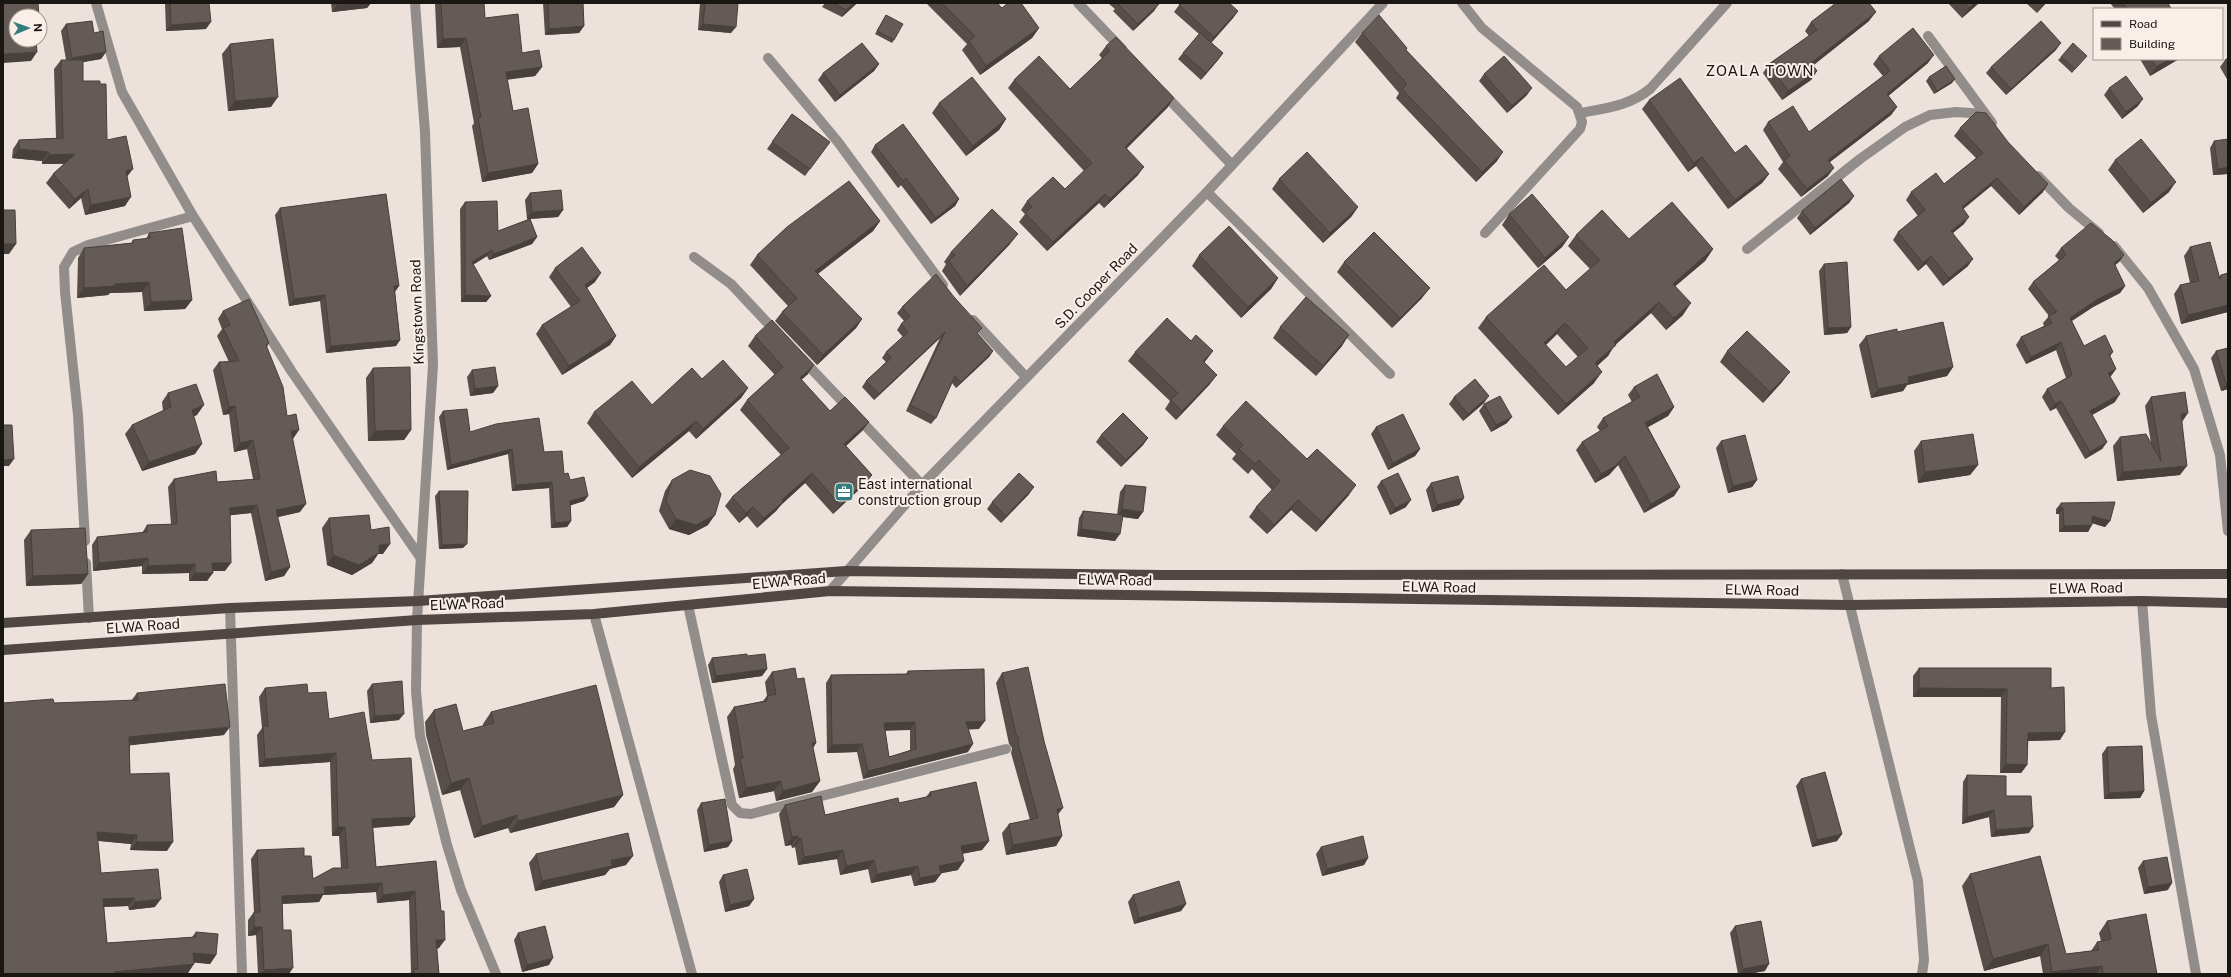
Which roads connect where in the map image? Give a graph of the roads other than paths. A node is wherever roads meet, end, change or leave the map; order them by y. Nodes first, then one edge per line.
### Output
1 (96, 3) edge
2 (415, 3) edge
3 (1078, 3) edge
4 (1383, 3) edge
5 (1462, 3) edge
6 (1727, 3) edge
7 (1928, 36) dead end
8 (768, 58) dead end
9 (1131, 59) edge
10 (1158, 87) edge
11 (1581, 113) junction
12 (1985, 114) junction
13 (1999, 133) edge
14 (1232, 165) junction
15 (2030, 168) edge
16 (1208, 192) junction
17 (193, 216) junction
18 (1485, 233) dead end
19 (1747, 249) dead end
20 (694, 257) dead end
21 (949, 293) edge
22 (964, 310) edge
23 (785, 341) edge
24 (796, 353) edge
25 (1390, 374) dead end
26 (1026, 377) junction
27 (922, 485) junction
28 (2228, 531) edge
29 (420, 557) junction
30 (846, 571) junction
31 (1842, 574) junction
32 (2228, 574) edge
33 (830, 591) junction
34 (418, 601) junction
35 (2142, 601) junction
36 (2228, 603) edge
37 (688, 604) junction
38 (1849, 605) junction
39 (230, 608) junction
40 (594, 614) junction
41 (89, 618) junction
42 (417, 620) junction
43 (3, 623) edge
44 (232, 634) junction
45 (3, 650) edge
46 (1006, 750) dead end
47 (242, 974) edge
48 (496, 974) edge
49 (692, 974) edge
50 (1922, 974) edge
51 (2196, 974) edge

1 - 17 street
2 - 29 street, Kingstown Road
3 - 9 street
4 - 14 street, S.D. Cooper Road
5 - 11 street
6 - 11 street
7 - 12 street
8 - 21 street
10 - 14 street
11 - 18 street
12 - 13 street
12 - 19 street
14 - 16 street, S.D. Cooper Road
15 - 28 street
16 - 25 street
16 - 26 street, S.D. Cooper Road
17 - 29 street
17 - 41 street
20 - 23 street
22 - 26 street
24 - 27 street
26 - 27 street, S.D. Cooper Road
27 - 30 street, S.D. Cooper Road
29 - 34 street, Kingstown Road
30 - 31 main road, ELWA Road
30 - 33 street, S.D. Cooper Road
30 - 34 main road, ELWA Road
31 - 32 main road, ELWA Road
31 - 38 street
33 - 37 main road, ELWA Road
33 - 38 main road, ELWA Road
34 - 39 main road, ELWA Road
34 - 42 street, Kingstown Road
35 - 36 main road, ELWA Road
35 - 38 main road, ELWA Road
35 - 51 street
37 - 40 main road, ELWA Road
37 - 46 street
38 - 50 street
39 - 41 main road, ELWA Road
39 - 44 street
40 - 42 main road, ELWA Road
40 - 49 street
41 - 43 main road, ELWA Road
42 - 44 main road, ELWA Road
42 - 48 street, Kingstown Road
44 - 45 main road, ELWA Road
44 - 47 street

